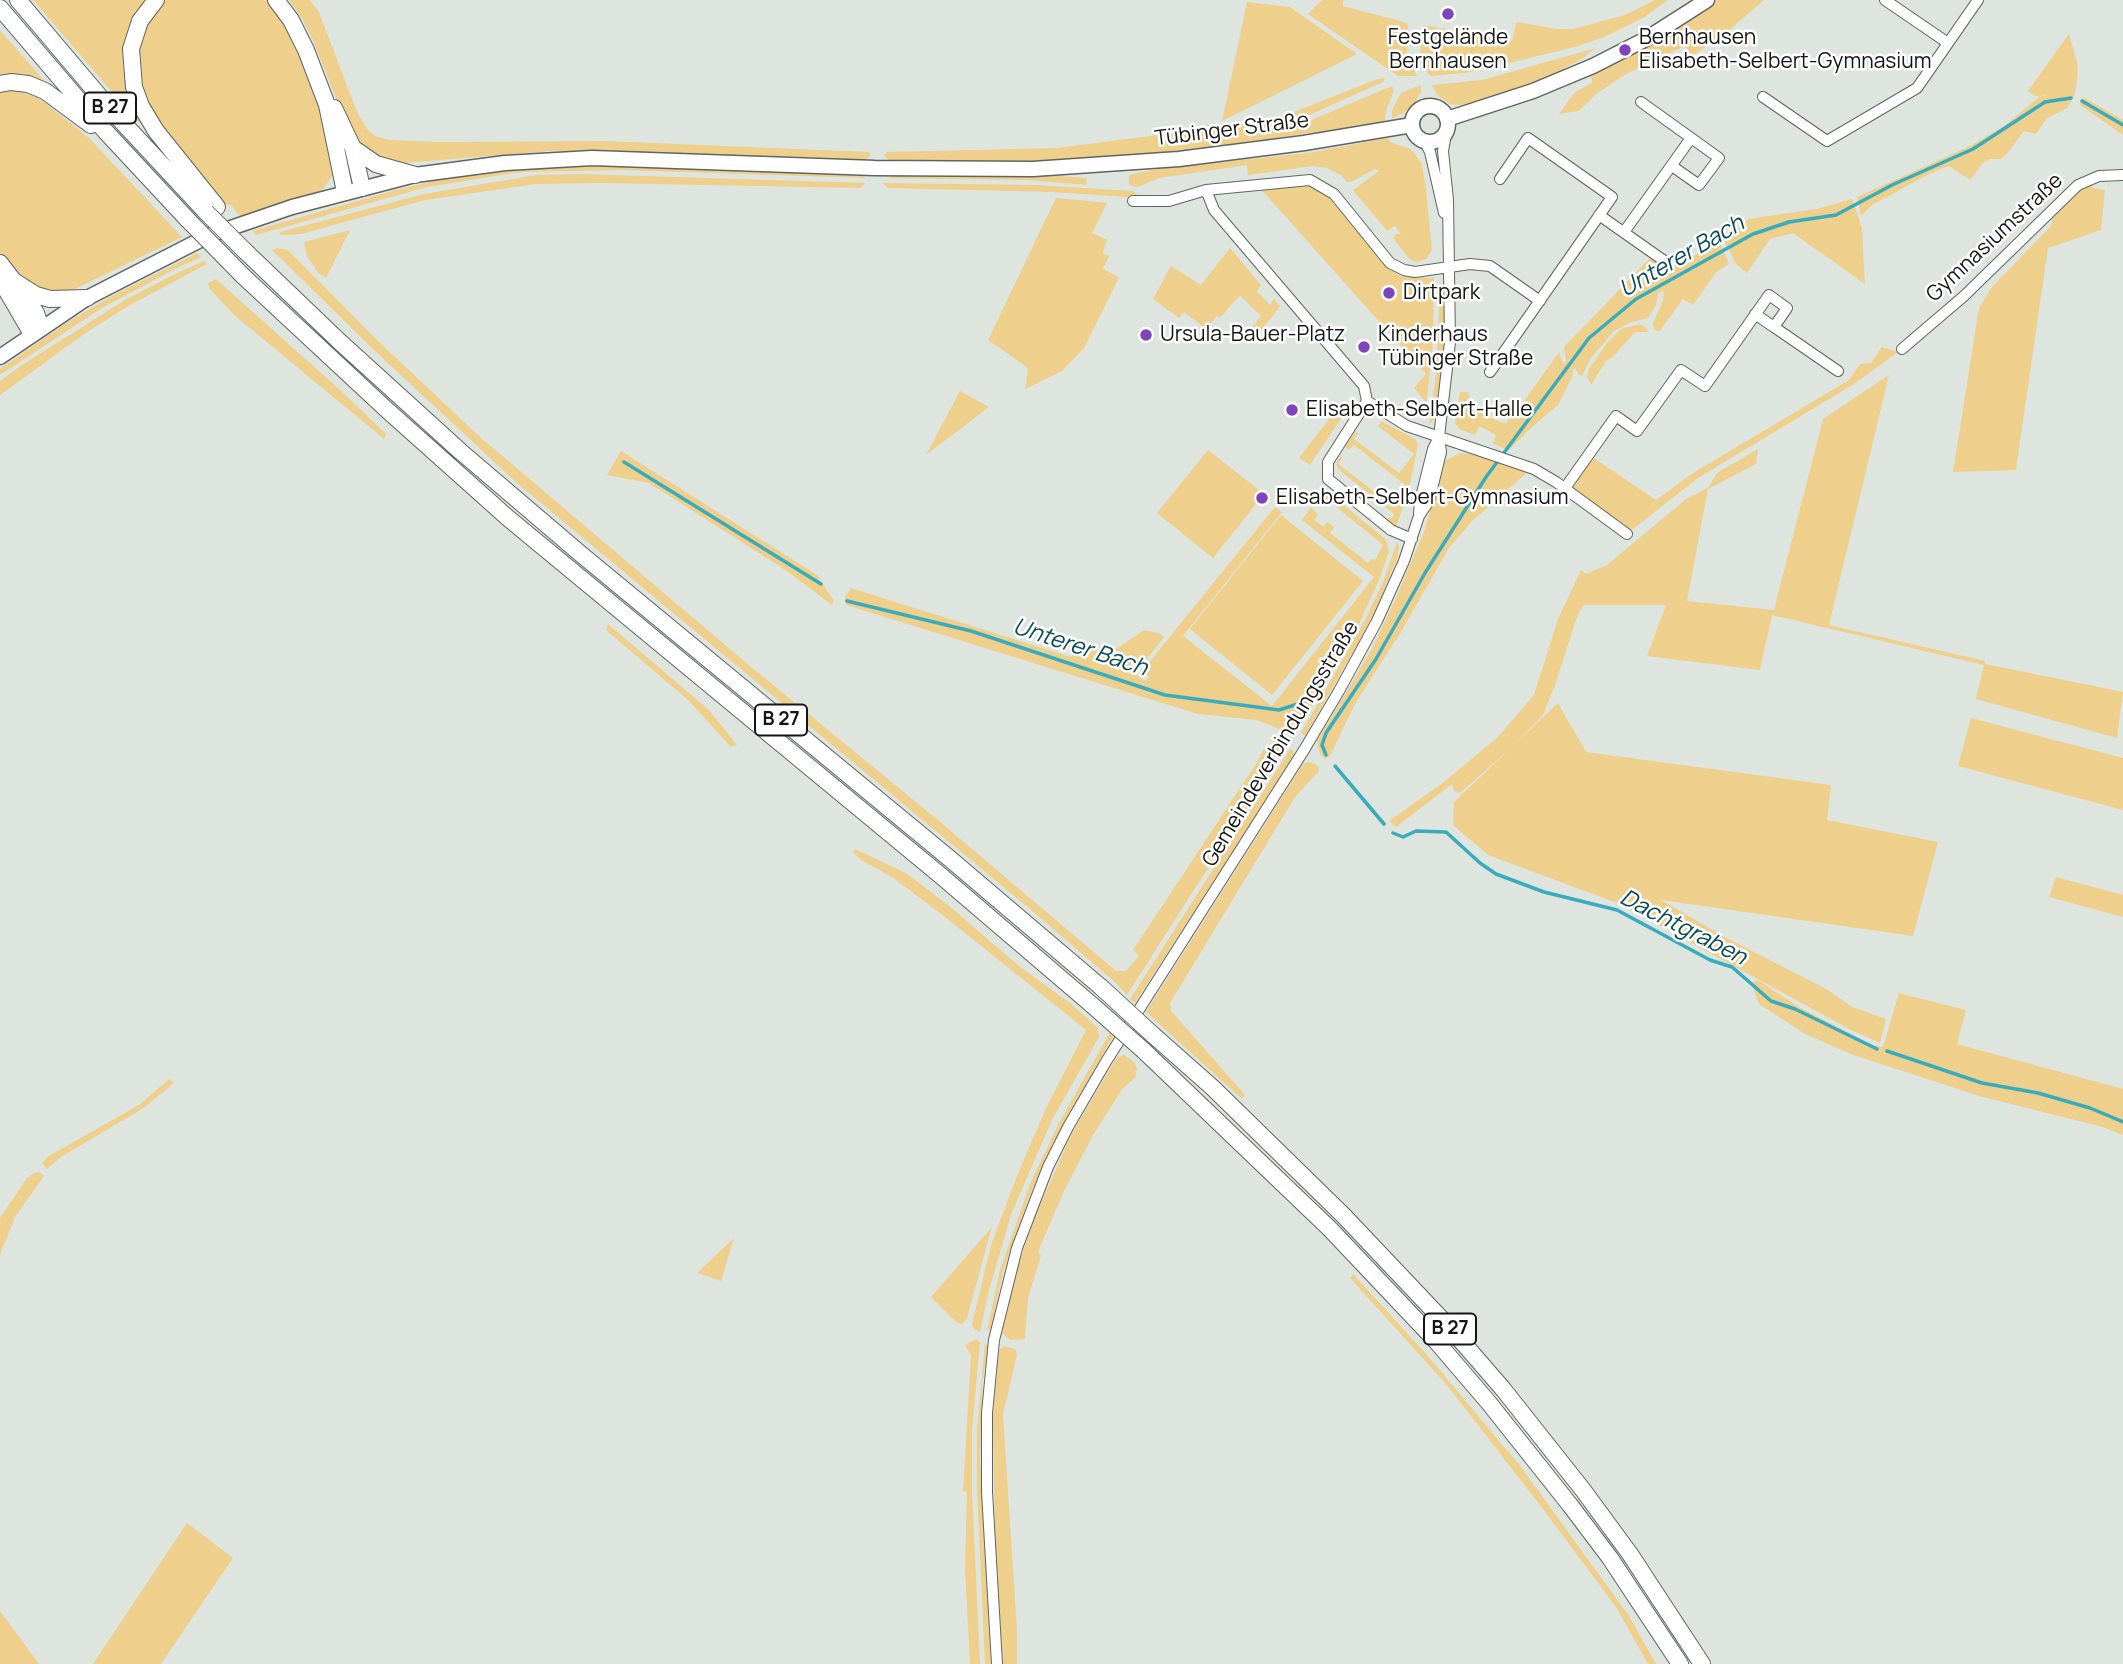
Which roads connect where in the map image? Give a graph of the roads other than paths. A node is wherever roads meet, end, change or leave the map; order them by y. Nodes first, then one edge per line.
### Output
1 (18, 0) edge
2 (156, 0) edge
3 (276, 0) edge
4 (284, 0) edge
5 (1707, 0) edge
6 (1885, 0) edge
7 (1978, 0) edge
8 (0, 8) edge
9 (1948, 43) junction
10 (0, 84) edge
11 (1763, 97) dead end
12 (1641, 102) dead end
13 (1412, 125) junction
14 (1446, 126) junction
15 (106, 132) junction
16 (1691, 138) junction
17 (1425, 142) junction
18 (353, 148) junction
19 (1671, 166) junction
20 (415, 175) junction
21 (2123, 175) edge
22 (1500, 179) dead end
23 (362, 188) junction
24 (1206, 190) junction
25 (345, 192) junction
26 (1133, 201) dead end
27 (212, 210) junction
28 (1599, 215) junction
29 (1447, 227) junction
30 (1624, 232) junction
31 (1663, 260) dead end
32 (0, 263) edge
33 (1450, 266) junction
34 (7, 280) edge
35 (87, 299) junction
36 (1540, 301) junction
37 (1755, 314) junction
38 (1774, 327) junction
39 (37, 331) junction
40 (1902, 349) dead end
41 (0, 357) edge
42 (1838, 371) dead end
43 (1490, 372) dead end
44 (1367, 401) junction
45 (1439, 437) junction
46 (1565, 488) junction
47 (1627, 534) dead end
48 (1412, 539) junction
49 (998, 1664) edge
50 (1680, 1664) edge
51 (1702, 1664) edge

1 - 27 highway, B 27
2 - 27 highway
3 - 25 highway
4 - 18 highway
5 - 14 main road
6 - 9 street
7 - 9 street
8 - 15 highway, B 27
9 - 11 street
10 - 15 highway
12 - 16 street
13 - 14 main road
13 - 17 main road
13 - 20 main road, Tübinger Straße
14 - 17 main road
14 - 29 street, Gemeindeverbindungsstraße
15 - 50 highway, B 27, bridge
16 - 19 street
16 - 19 street
17 - 29 street, Gemeindeverbindungsstraße
18 - 20 highway
18 - 23 highway
19 - 30 street
20 - 23 main road, Tübinger Straße
21 - 40 street, Gymnasiumstraße
22 - 28 street
23 - 25 main road, Tübinger Straße
24 - 26 street
24 - 33 street
24 - 44 street
25 - 35 main road, Tübinger Straße
27 - 51 highway, B 27, bridge
28 - 30 street
28 - 36 street
29 - 33 street, Gemeindeverbindungsstraße
30 - 31 street
32 - 34 highway
33 - 36 street
33 - 45 street, Gemeindeverbindungsstraße
34 - 35 highway
34 - 39 highway
35 - 39 main road, Tübinger Straße
36 - 43 street
37 - 38 street
37 - 38 street
37 - 46 street
38 - 42 street
39 - 41 main road, Tübinger Straße
44 - 45 street
44 - 48 street
45 - 46 street
45 - 48 street, Gemeindeverbindungsstraße
46 - 47 street
48 - 49 street, Gemeindeverbindungsstraße

